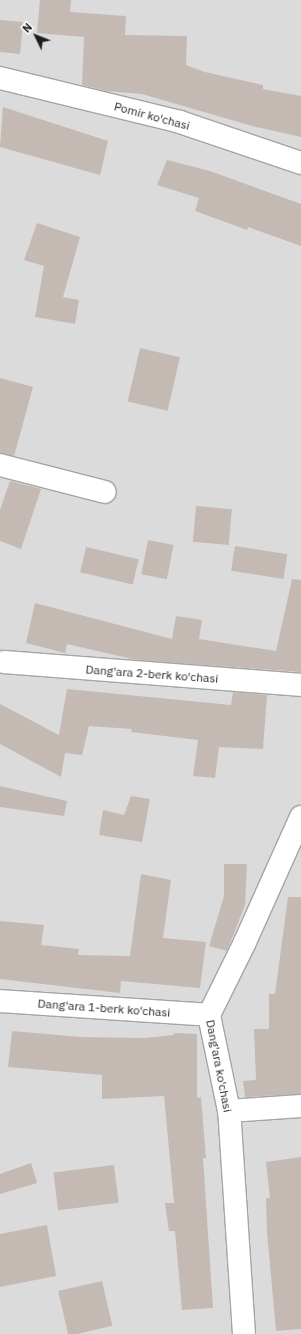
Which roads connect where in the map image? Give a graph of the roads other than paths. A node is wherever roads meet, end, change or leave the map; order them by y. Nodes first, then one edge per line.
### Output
1 (0, 78) edge
2 (301, 163) edge
3 (0, 465) edge
4 (105, 492) dead end
5 (4, 662) dead end
6 (301, 685) edge
7 (301, 817) edge
8 (0, 1001) edge
9 (209, 1015) junction
10 (301, 1106) edge
11 (229, 1111) junction
12 (244, 1334) edge

1 - 2 street, Pomir ko'chasi
3 - 4 street
5 - 6 street, Dang'ara 2-berk ko'chasi
7 - 9 street, Dang'ara ko'chasi
8 - 9 street, Dang'ara 1-berk ko'chasi
9 - 11 street, Dang'ara ko'chasi
10 - 11 street
11 - 12 street, Dang'ara ko'chasi

